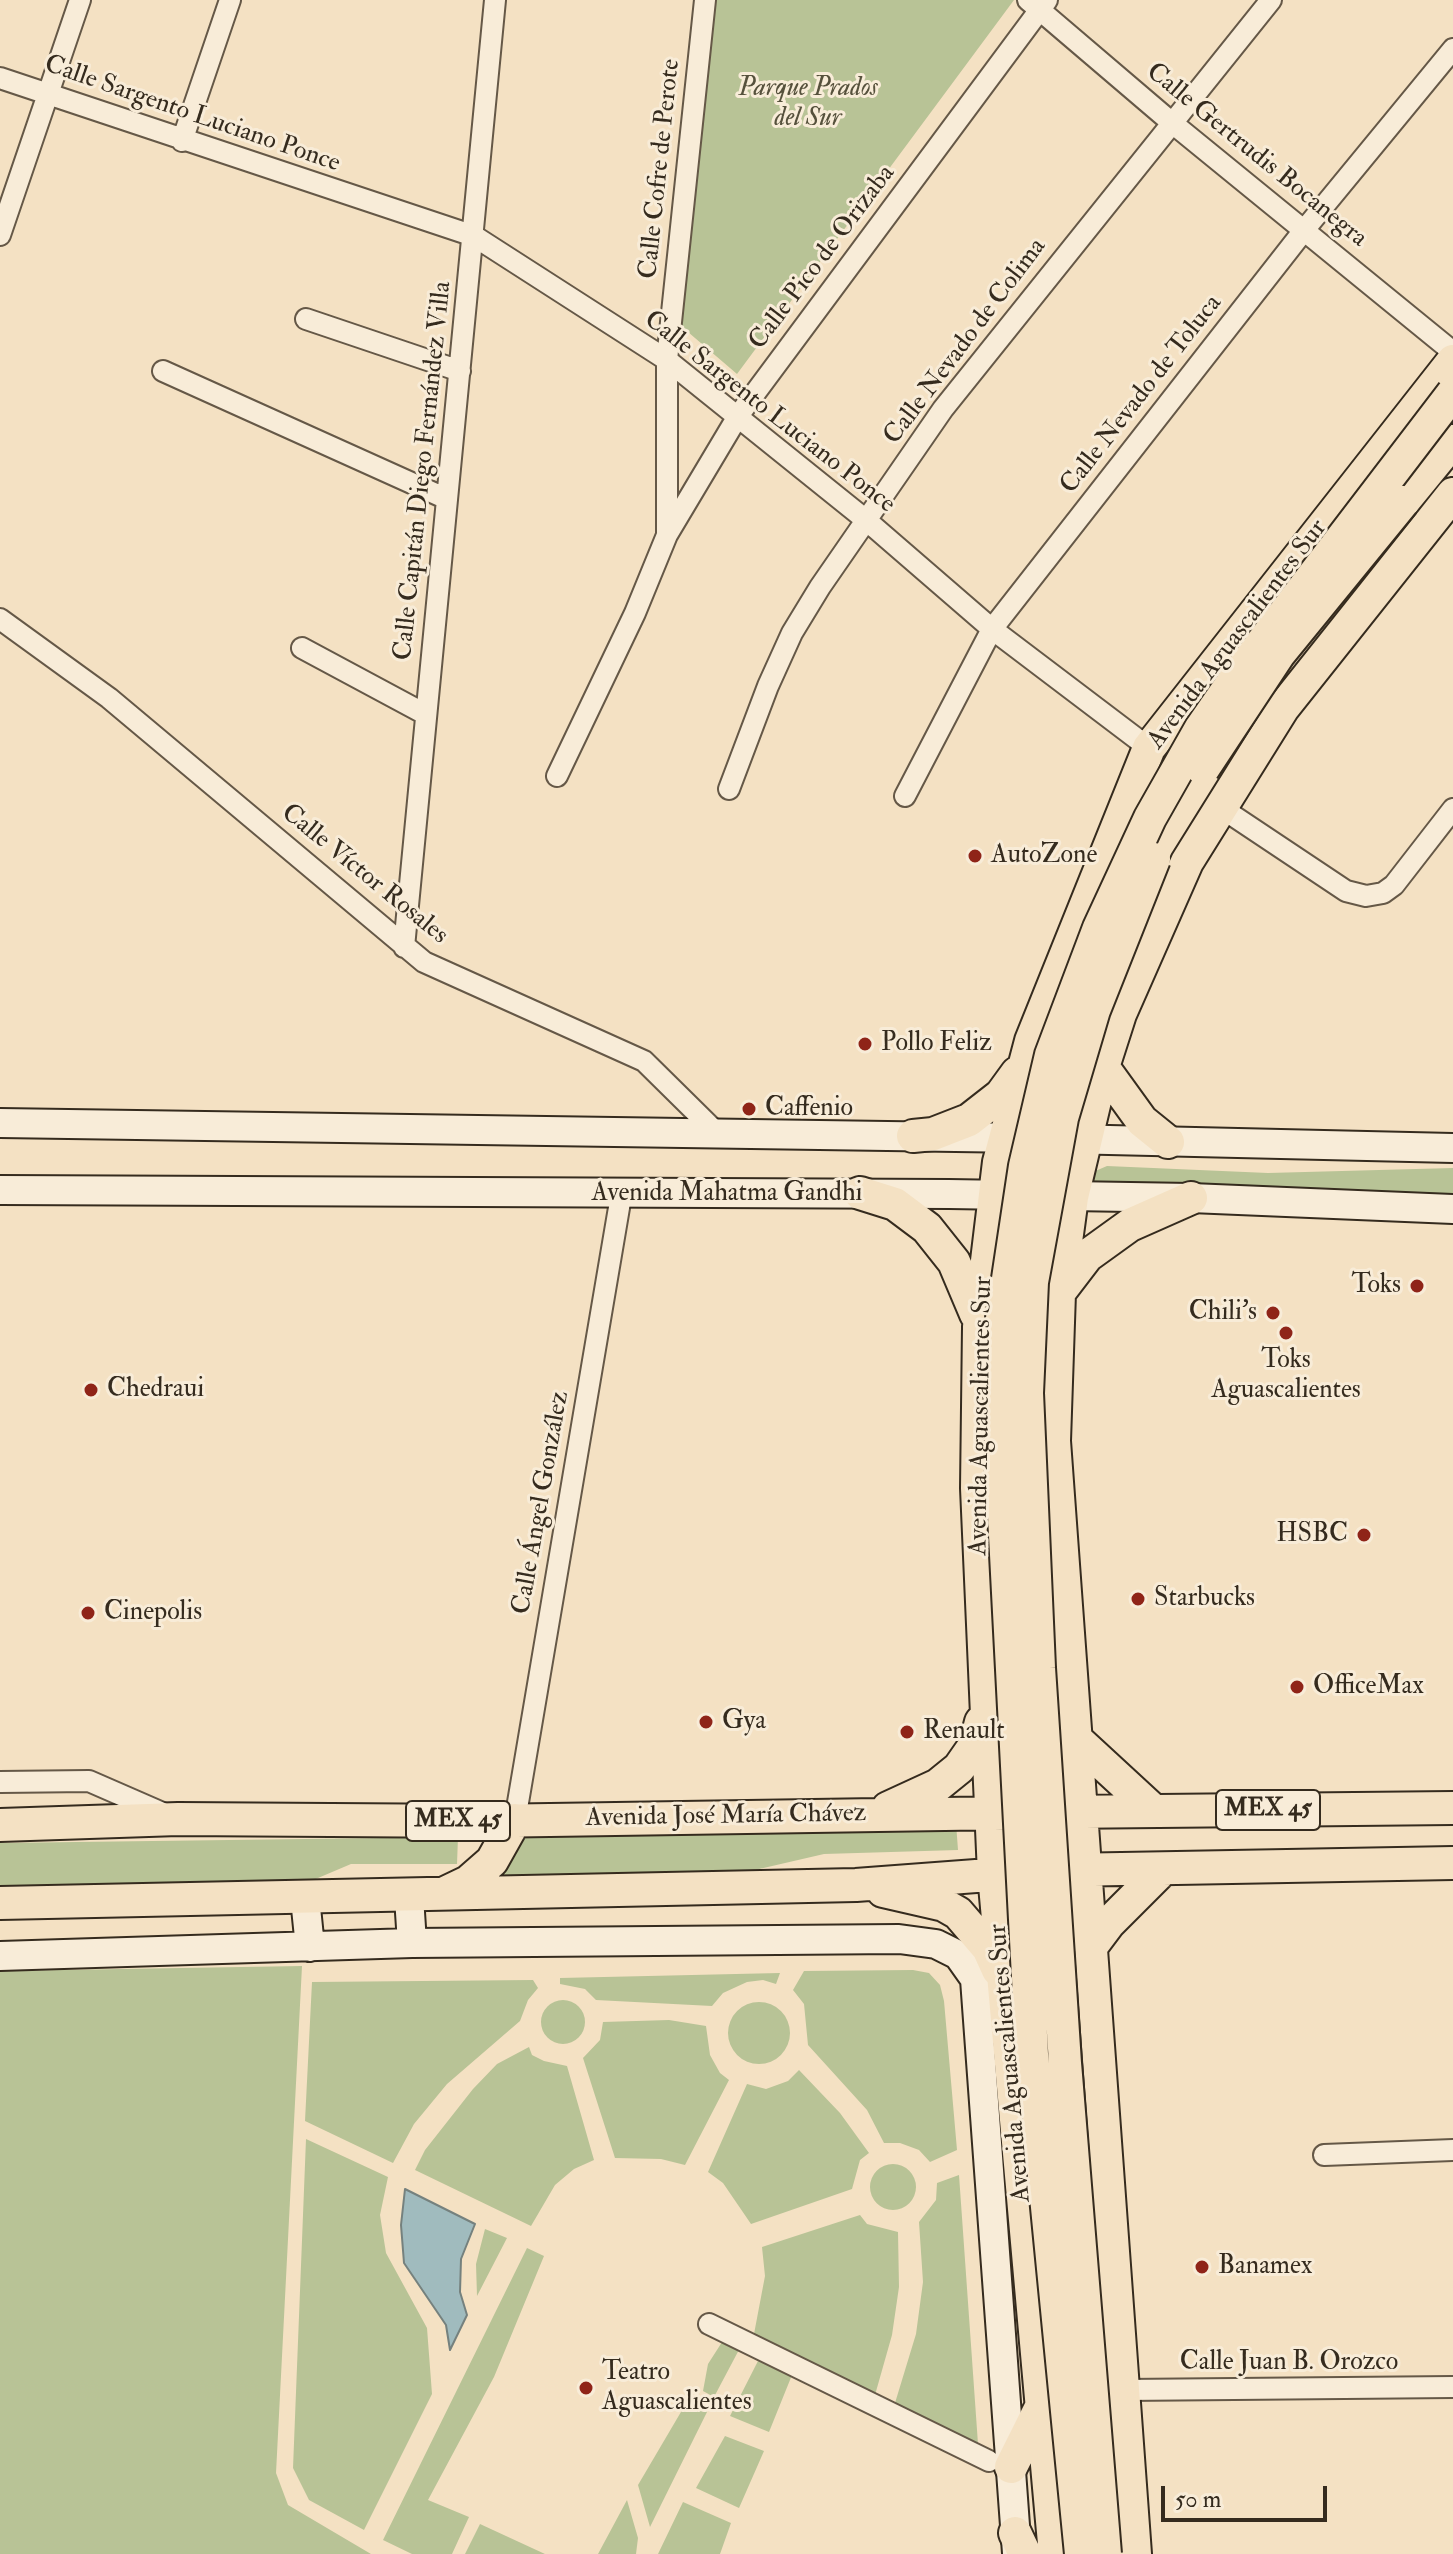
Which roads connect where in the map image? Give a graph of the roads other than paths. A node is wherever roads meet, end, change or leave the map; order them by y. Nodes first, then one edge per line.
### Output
1 (80, 0) edge
2 (230, 0) edge
3 (495, 0) edge
4 (705, 0) edge
5 (1271, 0) edge
6 (1038, 3) edge
7 (1453, 49) edge
8 (0, 78) edge
9 (49, 94) junction
10 (1171, 122) junction
11 (182, 141) junction
12 (1305, 229) junction
13 (0, 235) edge
14 (474, 236) junction
15 (306, 319) dead end
16 (1453, 352) edge
17 (667, 360) junction
18 (1453, 361) edge
19 (163, 371) dead end
20 (460, 371) junction
21 (1453, 393) edge
22 (738, 416) junction
23 (1446, 449) edge
24 (1453, 494) edge
25 (447, 499) junction
26 (866, 520) junction
27 (667, 535) junction
28 (0, 619) edge
29 (992, 629) junction
30 (302, 648) dead end
31 (425, 714) junction
32 (1149, 748) junction
33 (557, 776) dead end
34 (729, 789) dead end
35 (905, 796) dead end
36 (1220, 807) junction
37 (1453, 809) edge
38 (404, 947) junction
39 (1031, 1041) junction
40 (1103, 1067) junction
41 (1019, 1081) junction
42 (1094, 1102) junction
43 (0, 1123) edge
44 (717, 1133) junction
45 (913, 1136) junction
46 (1003, 1138) junction
47 (1085, 1139) junction
48 (1168, 1142) junction
49 (1453, 1148) edge
50 (0, 1190) edge
51 (860, 1193) junction
52 (993, 1195) junction
53 (621, 1196) junction
54 (1072, 1197) junction
55 (1191, 1198) junction
56 (1453, 1209) edge
57 (1059, 1293) junction
58 (979, 1327) junction
59 (978, 1379) junction
60 (1054, 1385) junction
61 (986, 1700) junction
62 (1077, 1740) junction
63 (0, 1782) edge
64 (1453, 1808) edge
65 (1154, 1811) junction
66 (1082, 1812) junction
67 (990, 1813) junction
68 (875, 1815) junction
69 (178, 1819) junction
70 (515, 1820) junction
71 (0, 1825) edge
72 (1440, 1864) edge
73 (1086, 1869) junction
74 (1163, 1869) junction
75 (994, 1874) junction
76 (1453, 1883) edge
77 (856, 1885) junction
78 (424, 1896) junction
79 (305, 1898) junction
80 (0, 1903) edge
81 (412, 1943) junction
82 (310, 1947) junction
83 (1091, 1947) junction
84 (0, 1956) edge
85 (990, 1994) junction
86 (1017, 2142) junction
87 (1453, 2150) edge
88 (1324, 2155) dead end
89 (1110, 2180) junction
90 (709, 2324) dead end
91 (1453, 2387) edge
92 (1125, 2390) junction
93 (1041, 2407) junction
94 (1000, 2464) junction
95 (1019, 2547) edge
96 (1055, 2554) edge
97 (1081, 2554) edge
98 (1105, 2554) edge
99 (1135, 2554) edge

1 - 9 street
2 - 11 street
3 - 14 street, Calle Capitán Diego Fernández Villa
4 - 17 street, Calle Cofre de Perote
5 - 10 street, Calle Nevado de Colima
6 - 10 street, Calle Gertrudis Bocanegra
6 - 22 street, Calle Pico de Orizaba
7 - 12 street, Calle Nevado de Toluca
8 - 9 street, Calle Sargento Luciano Ponce
9 - 11 street, Calle Sargento Luciano Ponce
9 - 13 street
10 - 12 street, Calle Gertrudis Bocanegra
10 - 26 street, Calle Nevado de Colima
11 - 14 street, Calle Sargento Luciano Ponce
12 - 16 street, Calle Gertrudis Bocanegra
12 - 29 street, Calle Nevado de Toluca
14 - 17 street, Calle Sargento Luciano Ponce
14 - 20 street, Calle Capitán Diego Fernández Villa
15 - 20 street
17 - 22 street, Calle Sargento Luciano Ponce
17 - 27 street, Calle Cofre de Perote
18 - 32 main road, Avenida Aguascalientes Sur
19 - 25 street
20 - 25 street, Calle Capitán Diego Fernández Villa
21 - 97 main road, Avenida Aguascalientes Sur, bridge
22 - 26 street, Calle Sargento Luciano Ponce
22 - 27 street, Calle Pico de Orizaba
23 - 98 main road, Avenida Aguascalientes Sur, bridge
24 - 36 main road
25 - 31 street, Calle Capitán Diego Fernández Villa
26 - 29 street, Calle Sargento Luciano Ponce
26 - 34 street, Calle Nevado de Colima
27 - 33 street, Calle Pico de Orizaba
28 - 38 street, Calle Víctor Rosales
29 - 32 street, Calle Sargento Luciano Ponce
29 - 35 street, Calle Nevado de Toluca
30 - 31 street
31 - 38 street, Calle Capitán Diego Fernández Villa
32 - 39 main road, Avenida Aguascalientes Sur
36 - 37 street
36 - 40 main road
38 - 44 street, Calle Víctor Rosales
39 - 41 main road, Avenida Aguascalientes Sur
39 - 45 main road
40 - 42 main road
40 - 48 main road
41 - 42 main road
41 - 46 main road, Avenida Aguascalientes Sur
42 - 47 main road
43 - 44 main road
44 - 45 main road
45 - 46 main road
46 - 47 main road
46 - 52 main road, Avenida Aguascalientes Sur
47 - 48 main road
47 - 54 main road
48 - 49 main road
50 - 53 main road, Avenida Mahatma Gandhi
51 - 52 main road, Avenida Mahatma Gandhi
51 - 53 main road, Avenida Mahatma Gandhi
51 - 58 main road
52 - 54 main road, Avenida Mahatma Gandhi
52 - 58 main road, Avenida Aguascalientes Sur
53 - 70 street, Calle Ángel González
54 - 55 main road, Avenida Mahatma Gandhi
54 - 57 main road
55 - 56 main road, Avenida Mahatma Gandhi
55 - 57 main road
57 - 60 main road
58 - 59 main road, Avenida Aguascalientes Sur
59 - 60 main road
59 - 61 main road, Avenida Aguascalientes Sur
60 - 62 main road
61 - 67 main road, Avenida Aguascalientes Sur
61 - 68 main road
62 - 65 main road
62 - 66 main road
63 - 69 street
64 - 65 main road, Avenida José María Chávez / MEX 45
65 - 66 main road, Avenida José María Chávez / MEX 45
66 - 67 main road, Avenida José María Chávez / MEX 45
66 - 73 main road
67 - 68 main road, Avenida José María Chávez / MEX 45
67 - 75 main road, Avenida Aguascalientes Sur
68 - 70 main road, Avenida José María Chávez / MEX 45
69 - 70 main road, Avenida José María Chávez / MEX 45
69 - 71 main road, Avenida José María Chávez / MEX 45
70 - 78 main road
72 - 74 main road, MEX 45
72 - 76 street
73 - 74 main road, MEX 45
73 - 75 main road, MEX 45
73 - 83 main road
74 - 83 main road
75 - 77 main road, MEX 45
75 - 85 main road, Avenida Aguascalientes Sur
77 - 78 main road, MEX 45
77 - 85 main road
78 - 79 main road, MEX 45
78 - 81 main road
79 - 80 main road, MEX 45
79 - 82 main road
81 - 82 main road
81 - 85 main road
82 - 84 main road
83 - 89 main road
85 - 86 main road, Avenida Aguascalientes Sur
85 - 94 main road, Avenida Aguascalientes Sur
86 - 89 main road
86 - 93 main road, Avenida Aguascalientes Sur
87 - 88 street
89 - 92 main road
90 - 94 street
91 - 92 street, Calle Juan B. Orozco
92 - 99 main road
93 - 94 main road
93 - 96 main road, Avenida Aguascalientes Sur
94 - 95 main road, Avenida Aguascalientes Sur

